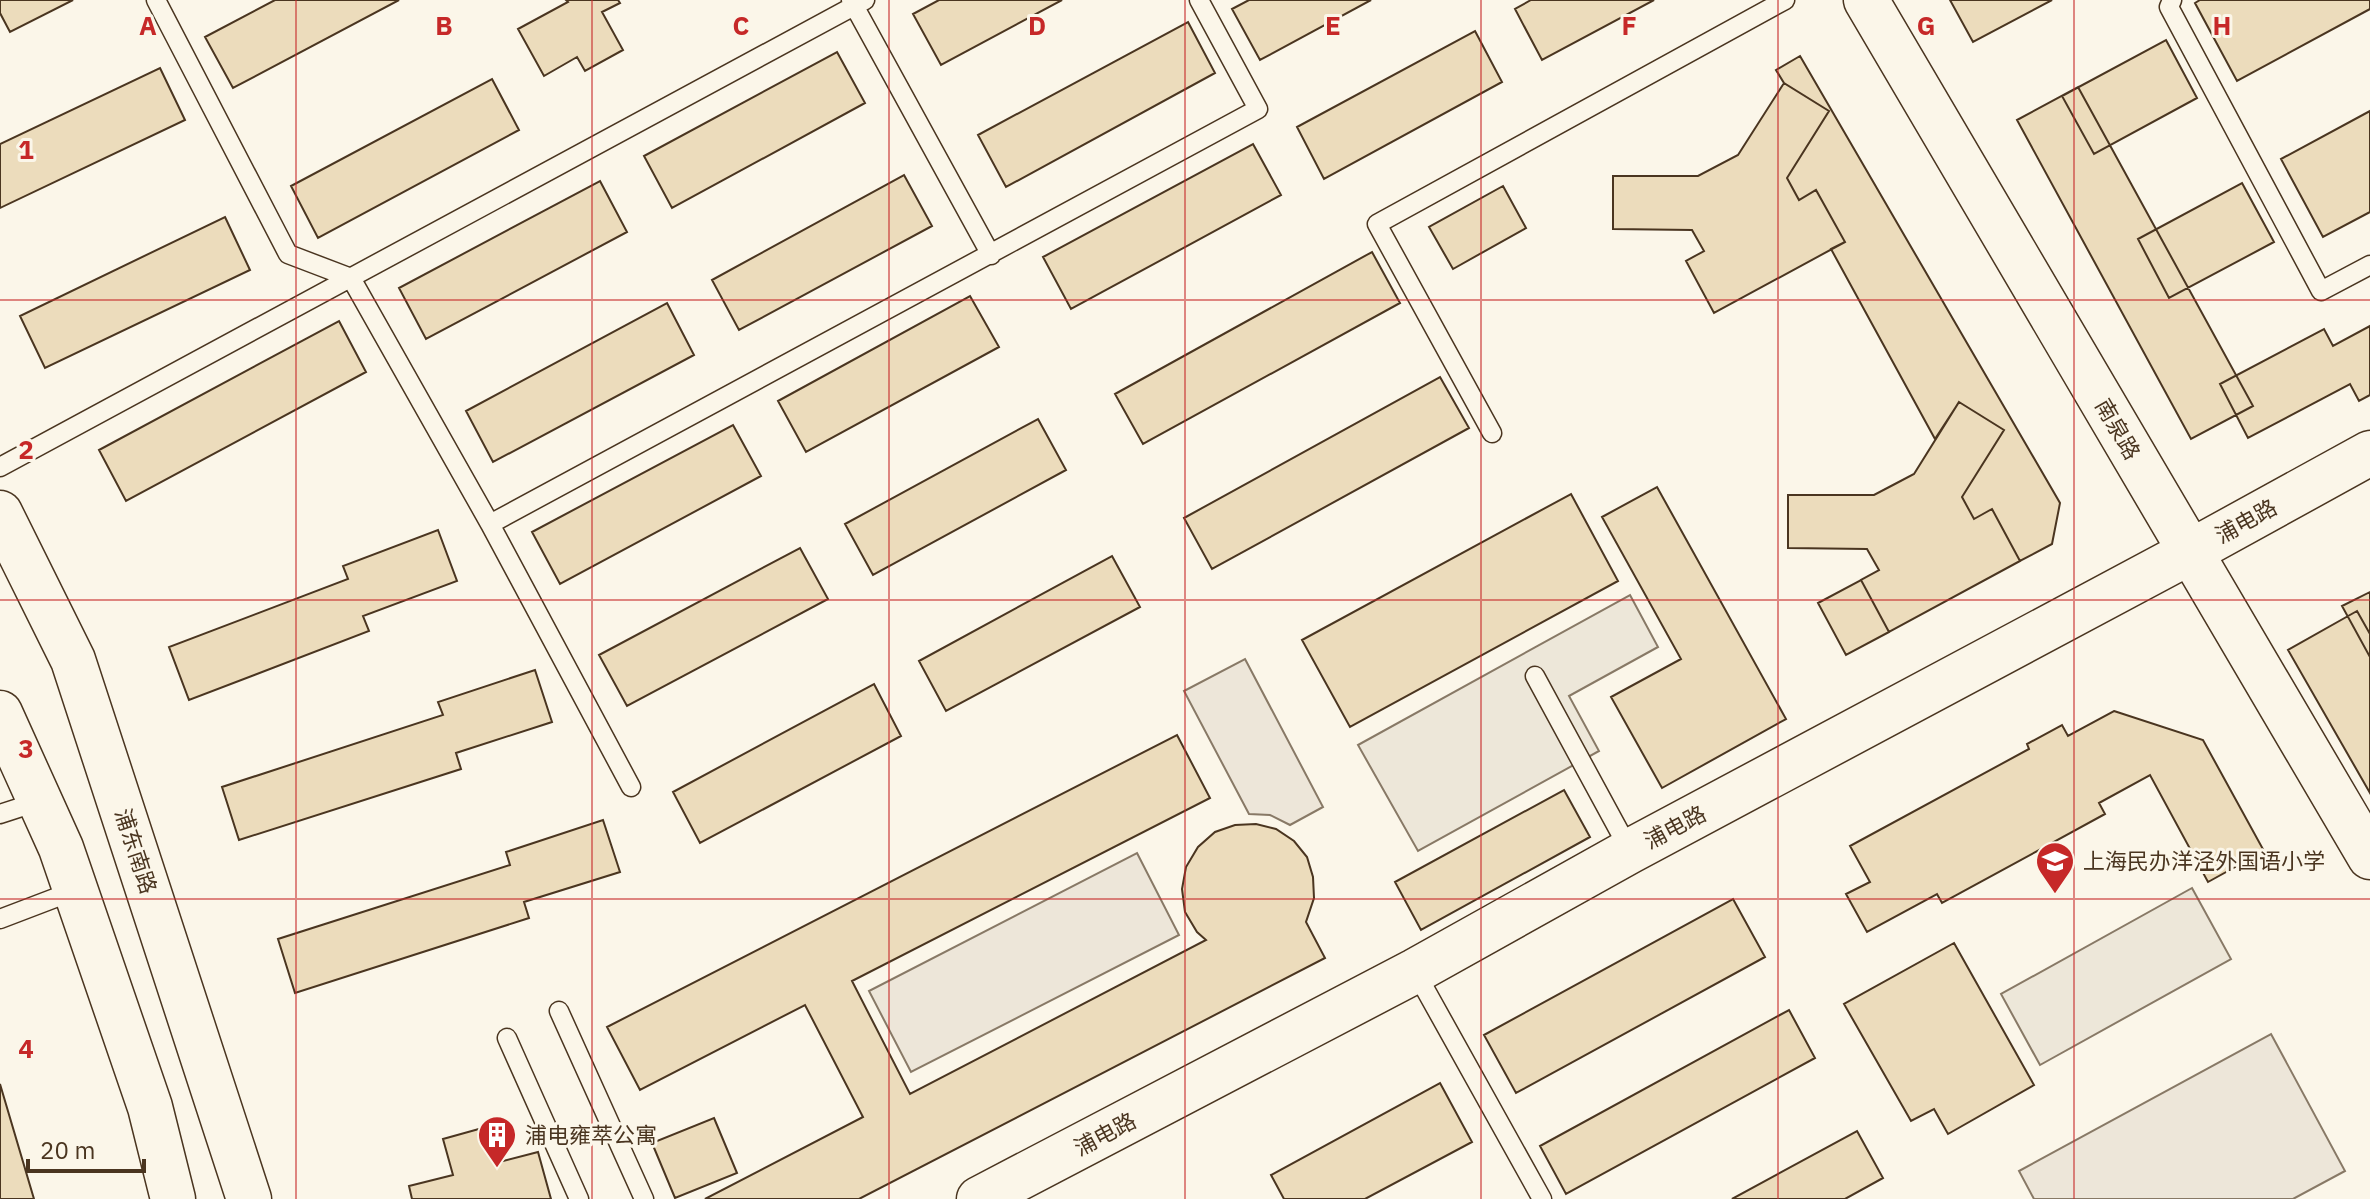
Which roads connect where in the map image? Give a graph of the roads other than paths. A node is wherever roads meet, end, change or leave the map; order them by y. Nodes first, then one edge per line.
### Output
1 (156, 0) edge
2 (1199, 0) edge
3 (1785, 0) edge
4 (1866, 0) edge
5 (2172, 0) edge
6 (857, 2) edge
7 (991, 255) junction
8 (2370, 265) edge
9 (351, 278) junction
10 (1492, 433) dead end
11 (2370, 453) edge
12 (0, 467) edge
13 (0, 513) edge
14 (490, 524) junction
15 (2190, 552) junction
16 (1535, 676) dead end
17 (0, 713) edge
18 (631, 787) dead end
19 (20, 808) edge
20 (1630, 851) junction
21 (2370, 857) edge
22 (76, 890) junction
23 (0, 919) edge
24 (1415, 971) junction
25 (559, 1011) dead end
26 (507, 1038) dead end
27 (173, 1199) edge
28 (249, 1199) edge
29 (579, 1199) edge
30 (644, 1199) edge
31 (979, 1199) edge
32 (1542, 1199) edge

1 - 9 lane
2 - 7 lane
3 - 10 lane
4 - 15 street, 南泉路
5 - 8 lane
6 - 7 lane
6 - 9 lane
7 - 14 lane
9 - 12 lane
9 - 14 lane
11 - 15 street, 浦电路
13 - 28 street, 浦东南路
14 - 18 lane
15 - 20 street, 浦电路
15 - 21 street, 南泉路
16 - 20 lane
17 - 19 street
19 - 22 street
20 - 24 street, 浦电路
22 - 23 lane
22 - 27 street
24 - 31 street, 浦电路
24 - 32 lane
25 - 30 lane
26 - 29 lane

